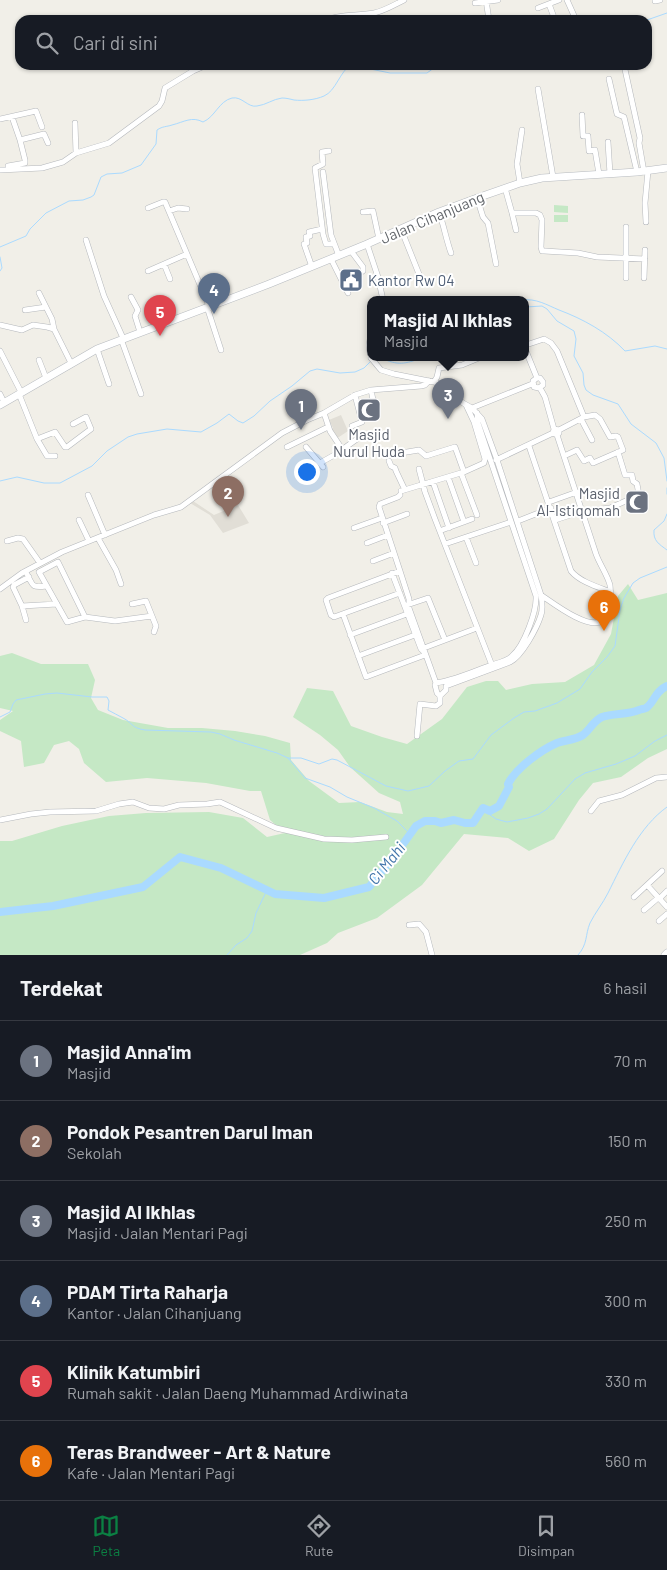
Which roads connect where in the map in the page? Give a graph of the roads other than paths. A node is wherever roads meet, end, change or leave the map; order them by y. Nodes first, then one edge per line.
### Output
1 (404, 0) edge
2 (498, 0) edge
3 (559, 0) edge
4 (567, 0) edge
5 (657, 0) edge
6 (487, 1) edge
7 (475, 3) dead end
8 (549, 4) junction
9 (648, 4) dead end
10 (538, 8) dead end
11 (348, 15) edge
12 (488, 15) edge
13 (553, 15) edge
14 (574, 15) edge
15 (195, 70) edge
16 (625, 70) edge
17 (610, 78) dead end
18 (538, 89) dead end
19 (582, 115) dead end
20 (12, 117) junction
21 (0, 119) edge
22 (75, 123) dead end
23 (42, 127) dead end
24 (522, 130) dead end
25 (20, 140) junction
26 (608, 142) dead end
27 (48, 143) dead end
28 (629, 147) dead end
29 (329, 151) dead end
30 (76, 153) junction
31 (667, 168) edge
32 (0, 169) edge
33 (323, 172) dead end
34 (641, 172) junction
35 (599, 174) junction
36 (610, 174) junction
37 (553, 177) junction
38 (520, 182) junction
39 (504, 188) junction
40 (477, 198) junction
41 (148, 208) dead end
42 (187, 208) dead end
43 (168, 211) junction
44 (363, 212) dead end
45 (439, 212) junction
46 (512, 213) junction
47 (646, 222) dead end
48 (626, 227) dead end
49 (322, 229) junction
50 (401, 229) junction
51 (516, 230) dead end
52 (379, 239) junction
53 (86, 240) dead end
54 (334, 244) junction
55 (367, 244) junction
56 (645, 250) dead end
57 (351, 251) junction
58 (451, 253) dead end
59 (187, 254) junction
60 (335, 258) junction
61 (626, 258) junction
62 (645, 259) junction
63 (164, 264) junction
64 (496, 264) dead end
65 (312, 267) junction
66 (148, 271) dead end
67 (360, 273) dead end
68 (626, 278) dead end
69 (644, 278) dead end
70 (170, 279) dead end
71 (421, 280) dead end
72 (38, 293) dead end
73 (348, 293) dead end
74 (382, 296) edge
75 (131, 297) dead end
76 (46, 307) junction
77 (208, 307) junction
78 (25, 310) dead end
79 (0, 325) edge
80 (54, 329) junction
81 (140, 332) junction
82 (122, 339) junction
83 (529, 345) edge
84 (97, 349) junction
85 (221, 350) dead end
86 (0, 351) edge
87 (529, 358) edge
88 (39, 360) dead end
89 (375, 361) edge
90 (470, 361) edge
91 (71, 363) junction
92 (46, 378) junction
93 (537, 378) junction
94 (432, 382) junction
95 (108, 384) dead end
96 (532, 384) junction
97 (540, 388) junction
98 (371, 390) junction
99 (20, 393) junction
100 (0, 394) edge
101 (141, 394) dead end
102 (355, 395) junction
103 (2, 404) edge
104 (466, 404) junction
105 (472, 408) junction
106 (324, 413) junction
107 (477, 413) junction
108 (376, 414) dead end
109 (582, 418) junction
110 (73, 424) dead end
111 (352, 426) dead end
112 (328, 427) junction
113 (556, 431) junction
114 (37, 439) junction
115 (357, 439) dead end
116 (592, 440) dead end
117 (306, 446) dead end
118 (529, 446) junction
119 (287, 447) dead end
120 (342, 449) junction
121 (618, 452) junction
122 (395, 454) dead end
123 (55, 456) dead end
124 (564, 456) junction
125 (497, 460) junction
126 (389, 461) dead end
127 (491, 462) junction
128 (419, 469) dead end
129 (462, 473) junction
130 (448, 477) junction
131 (433, 482) junction
132 (424, 485) junction
133 (402, 492) junction
134 (577, 492) junction
135 (88, 495) dead end
136 (549, 502) junction
137 (551, 508) junction
138 (583, 511) junction
139 (407, 514) dead end
140 (79, 520) dead end
141 (382, 520) junction
142 (555, 520) junction
143 (518, 521) junction
144 (464, 522) junction
145 (511, 522) junction
146 (354, 528) dead end
147 (449, 528) junction
148 (442, 530) dead end
149 (105, 535) junction
150 (388, 535) junction
151 (466, 537) junction
152 (98, 538) junction
153 (8, 541) dead end
154 (89, 541) junction
155 (367, 543) dead end
156 (445, 544) junction
157 (394, 552) junction
158 (373, 561) dead end
159 (476, 563) dead end
160 (40, 564) junction
161 (400, 570) junction
162 (27, 574) junction
163 (392, 574) junction
164 (121, 584) dead end
165 (46, 586) junction
166 (1, 587) edge
167 (611, 592) junction
168 (400, 593) junction
169 (542, 595) junction
170 (57, 604) junction
171 (132, 604) dead end
172 (407, 605) junction
173 (22, 606) junction
174 (343, 614) junction
175 (407, 614) junction
176 (152, 616) junction
177 (85, 617) junction
178 (26, 620) dead end
179 (478, 628) junction
180 (154, 632) dead end
181 (350, 635) junction
182 (415, 635) junction
183 (445, 640) junction
184 (425, 652) junction
185 (517, 654) junction
186 (358, 656) junction
187 (493, 666) junction
188 (436, 683) junction
189 (445, 684) junction
190 (440, 696) junction
191 (417, 736) dead end
192 (667, 777) edge
193 (591, 811) dead end
194 (0, 820) edge
195 (386, 837) dead end
196 (662, 870) dead end
197 (647, 885) junction
198 (667, 892) edge
199 (634, 896) dead end
200 (659, 898) junction
201 (667, 907) edge
202 (644, 910) dead end
203 (667, 914) edge
204 (659, 921) dead end
205 (409, 925) dead end
206 (432, 955) edge

1 - 11 street
2 - 6 street
3 - 8 street
4 - 14 street
5 - 9 street
6 - 7 street
6 - 12 street
8 - 10 street
8 - 13 street
15 - 30 street
16 - 34 street
17 - 34 street
18 - 37 street
19 - 35 street
20 - 21 street
20 - 23 street
20 - 25 street
22 - 30 street
24 - 38 street
25 - 27 street
25 - 32 street
26 - 36 street
28 - 34 street
29 - 49 street
30 - 32 street
31 - 34 main road, Jalan Cihanjuang
33 - 54 street
34 - 36 main road, Jalan Cihanjuang
34 - 47 street
35 - 36 main road, Jalan Cihanjuang
35 - 37 main road, Jalan Cihanjuang
37 - 38 main road, Jalan Cihanjuang
38 - 39 main road, Jalan Cihanjuang
39 - 40 main road, Jalan Cihanjuang
39 - 46 street
40 - 45 main road, Jalan Cihanjuang
40 - 64 street
41 - 43 street
42 - 43 street
43 - 59 street
44 - 52 street
45 - 50 main road, Jalan Cihanjuang
45 - 58 street
46 - 51 street
46 - 61 street
48 - 61 street
49 - 54 street
49 - 65 street
50 - 52 main road, Jalan Cihanjuang
50 - 71 street
52 - 55 main road, Jalan Cihanjuang
53 - 82 street
54 - 60 street
55 - 57 main road, Jalan Cihanjuang
55 - 74 street
56 - 62 street
57 - 60 main road, Jalan Cihanjuang
57 - 67 street
59 - 63 street
59 - 77 street
60 - 65 main road, Jalan Cihanjuang
60 - 73 street
61 - 62 street
61 - 68 street
62 - 69 street
63 - 66 street
63 - 70 street
65 - 77 main road, Jalan Cihanjuang
72 - 76 street
75 - 81 street
76 - 78 street
76 - 80 street
77 - 81 main road, Jalan Cihanjuang
77 - 85 street
79 - 80 street
80 - 91 street
81 - 82 main road, Jalan Cihanjuang
82 - 84 main road, Jalan Cihanjuang
82 - 101 street
83 - 109 street
84 - 91 main road, Jalan Cihanjuang
84 - 95 street
86 - 99 street
87 - 93 street
88 - 92 street
89 - 94 street
90 - 94 street
91 - 92 main road, Jalan Cihanjuang
92 - 99 main road, Jalan Cihanjuang
93 - 96 street
93 - 97 street
94 - 98 street
94 - 104 street
96 - 97 street
96 - 105 street
97 - 113 street
98 - 102 street
98 - 108 street
99 - 103 main road, Jalan Cihanjuang
99 - 114 street
100 - 103 street
102 - 106 street
102 - 111 street
104 - 105 street
104 - 129 street
105 - 107 street
106 - 112 street
106 - 149 street
107 - 125 street
107 - 127 street
109 - 113 street
109 - 116 street
109 - 121 street
110 - 114 street
112 - 119 street
112 - 120 street
113 - 118 street
113 - 124 street
114 - 123 street
115 - 120 street
117 - 120 street
118 - 125 street
118 - 136 street
121 - 124 street
121 - 138 street
122 - 129 street
124 - 134 street
125 - 127 street
125 - 143 street
126 - 133 street
127 - 145 street
128 - 132 street
129 - 130 street
129 - 144 street
130 - 131 street
130 - 144 street
131 - 132 street
131 - 147 street
132 - 133 street
132 - 156 street
133 - 141 street
134 - 136 street
134 - 138 street
135 - 149 street
136 - 137 street
137 - 142 street
137 - 143 street
138 - 142 street
138 - 167 street
139 - 141 street
140 - 154 street
141 - 146 street
141 - 150 street
142 - 167 street
143 - 145 street
143 - 169 street
144 - 147 street
145 - 151 street
145 - 185 street
147 - 148 street
149 - 152 street
150 - 155 street
150 - 157 street
151 - 156 street
151 - 159 street
152 - 154 street
152 - 164 street
153 - 160 street
154 - 160 street
156 - 179 street
157 - 158 street
157 - 161 street
160 - 162 street
161 - 163 street
161 - 172 street
162 - 165 street
162 - 166 street
162 - 173 street
163 - 168 street
163 - 174 street
165 - 170 street
165 - 177 street
167 - 169 street
168 - 172 street
168 - 174 street
169 - 185 street
170 - 173 street
170 - 177 street
171 - 176 street
172 - 175 street
172 - 183 street
172 - 184 street
173 - 178 street
174 - 181 street
175 - 181 street
175 - 182 street
176 - 177 street
176 - 180 street
179 - 183 street
179 - 187 street
181 - 186 street
182 - 184 street
182 - 186 street
183 - 184 street
184 - 186 street
184 - 188 street
185 - 187 street
187 - 189 street
188 - 189 street
188 - 190 street
189 - 190 street
190 - 191 street
192 - 193 street
194 - 195 street
196 - 197 street
197 - 199 street
197 - 200 street
198 - 200 street
200 - 201 street
200 - 202 street
203 - 204 street
205 - 206 street

